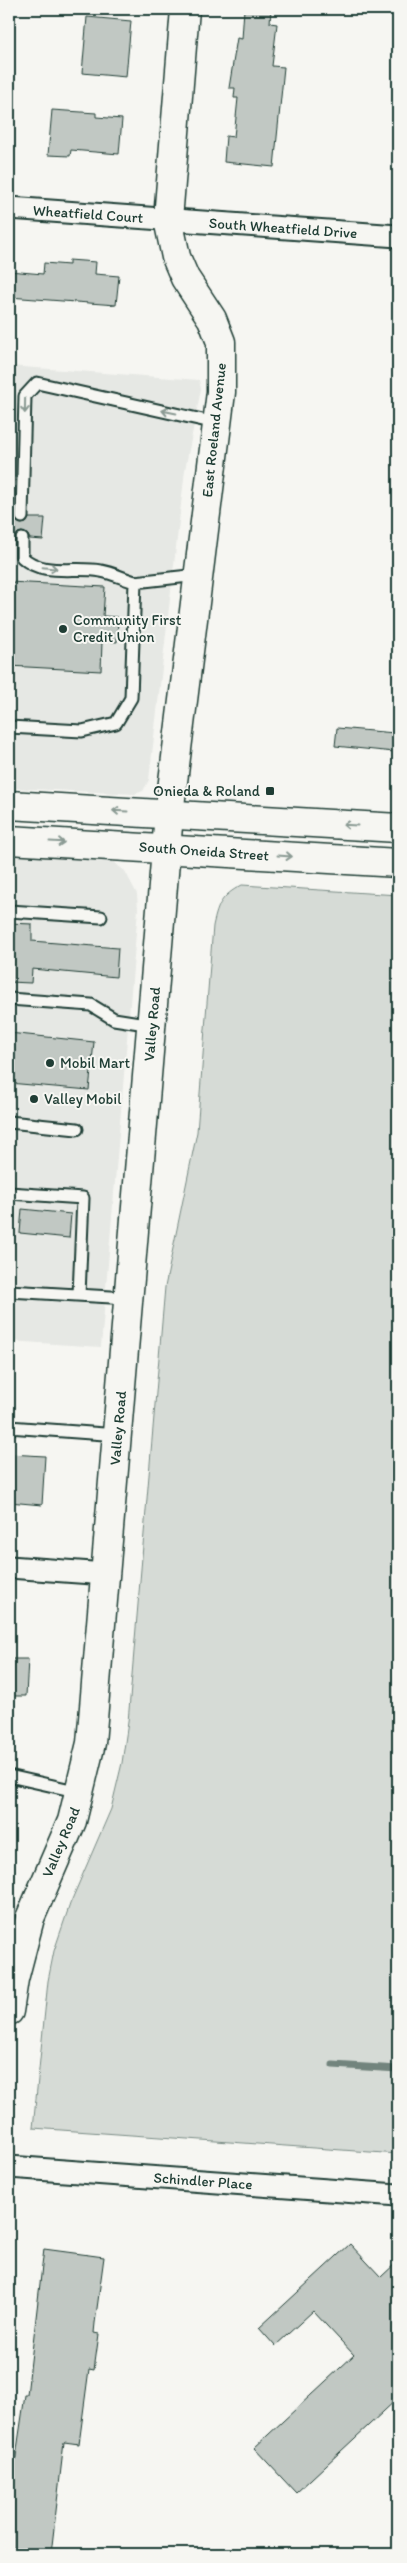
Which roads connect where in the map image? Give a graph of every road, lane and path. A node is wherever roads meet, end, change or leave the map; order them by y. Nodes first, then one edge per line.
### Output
1 (184, 9) edge
2 (9, 208) edge
3 (168, 219) junction
4 (398, 236) edge
5 (216, 423) junction
6 (22, 517) dead end
7 (22, 539) dead end
8 (198, 575) junction
9 (135, 582) junction
10 (9, 727) edge
11 (9, 806) edge
12 (398, 828) edge
13 (168, 831) junction
14 (9, 840) edge
15 (398, 863) edge
16 (9, 911) edge
17 (101, 917) dead end
18 (9, 999) edge
19 (152, 1025) junction
20 (9, 1122) edge
21 (77, 1129) dead end
22 (9, 1193) edge
23 (9, 1291) edge
24 (79, 1295) junction
25 (130, 1298) junction
26 (9, 1427) edge
27 (118, 1435) junction
28 (9, 1567) edge
29 (106, 1574) junction
30 (9, 1776) edge
31 (80, 1792) junction
32 (9, 2011) edge
33 (9, 2166) edge
34 (398, 2196) edge

1 - 3 street, East Roeland Avenue
2 - 3 street, Wheatfield Court
3 - 4 street, South Wheatfield Drive
3 - 5 street, East Roeland Avenue
5 -> 6 lane
5 - 8 street, East Roeland Avenue
7 -> 9 lane
8 - 9 lane
8 - 13 street, East Roeland Avenue
9 - 10 lane
13 -> 11 street, South Oneida Street
12 -> 13 street, South Oneida Street
14 -> 13 street, South Oneida Street
13 -> 15 street, South Oneida Street
13 - 19 street, Valley Road
16 - 17 lane
18 - 19 lane
19 - 25 street, Valley Road
20 - 21 lane
22 - 24 lane
23 - 24 lane
24 - 25 lane
25 - 27 street, Valley Road
26 - 27 lane
27 - 29 street, Valley Road
28 - 29 street
29 - 31 street, Valley Road
30 - 31 lane
31 - 32 street, Valley Road
33 - 34 street, Schindler Place

